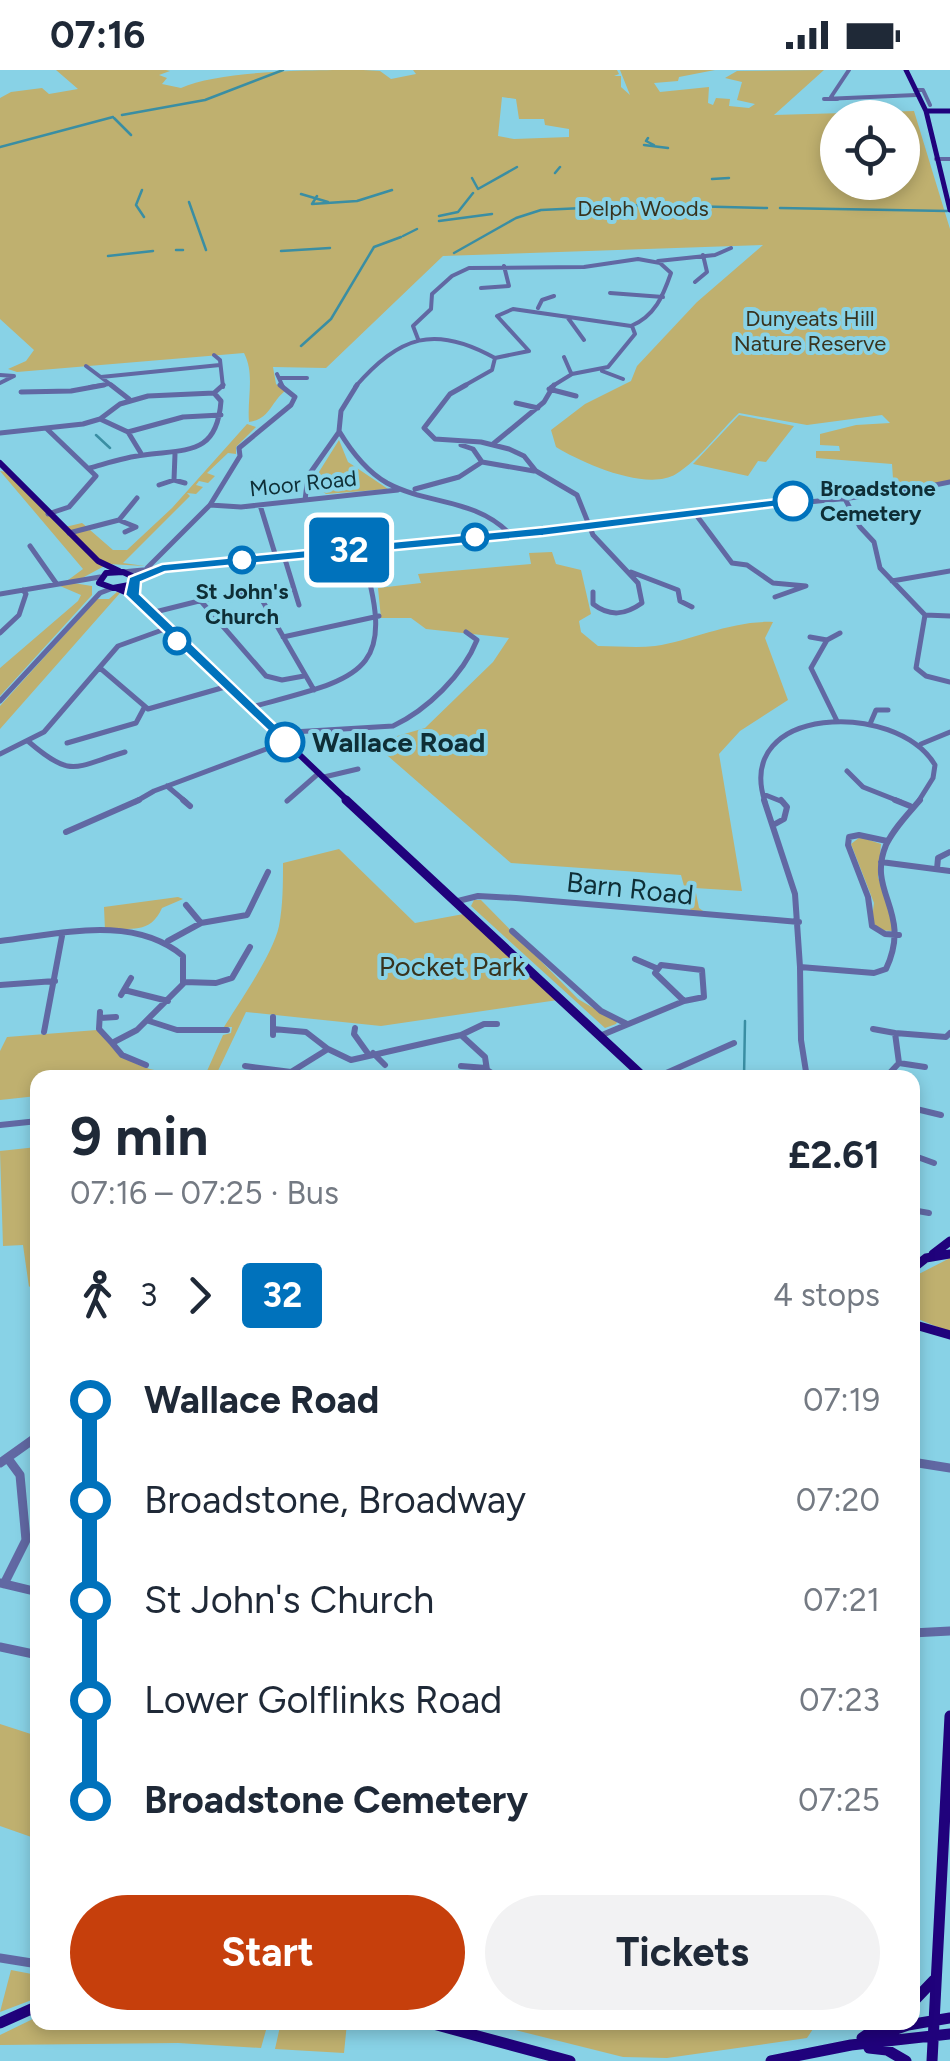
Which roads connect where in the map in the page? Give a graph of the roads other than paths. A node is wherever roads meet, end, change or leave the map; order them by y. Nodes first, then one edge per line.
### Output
1 (849, 70) edge
2 (906, 70) edge
3 (915, 93) junction
4 (831, 97) junction
5 (826, 100) edge
6 (838, 100) joint
7 (816, 102) dead end
8 (820, 102) edge
9 (928, 108) junction
10 (950, 111) edge
11 (936, 159) junction
12 (950, 159) edge
13 (950, 210) edge
14 (731, 248) dead end
15 (703, 256) junction
16 (656, 262) junction
17 (504, 266) junction
18 (695, 282) dead end
19 (481, 288) dead end
20 (610, 293) dead end
21 (554, 296) dead end
22 (663, 297) junction
23 (538, 308) junction
24 (568, 318) junction
25 (631, 326) junction
26 (418, 339) junction
27 (584, 340) dead end
28 (214, 355) dead end
29 (494, 358) junction
30 (567, 358) dead end
31 (220, 365) junction
32 (86, 366) dead end
33 (601, 370) junction
34 (0, 374) edge
35 (572, 374) junction
36 (101, 377) junction
37 (308, 378) dead end
38 (623, 379) dead end
39 (0, 382) edge
40 (110, 384) junction
41 (549, 389) junction
42 (22, 392) dead end
43 (214, 394) junction
44 (576, 396) dead end
45 (129, 400) junction
46 (518, 401) dead end
47 (538, 408) junction
48 (222, 415) junction
49 (100, 419) junction
50 (46, 428) junction
51 (128, 432) junction
52 (339, 432) junction
53 (0, 433) edge
54 (449, 442) junction
55 (493, 444) junction
56 (174, 454) junction
57 (142, 455) junction
58 (482, 462) junction
59 (2, 467) edge
60 (90, 468) junction
61 (536, 471) junction
62 (174, 480) junction
63 (449, 480) junction
64 (185, 482) dead end
65 (950, 482) edge
66 (160, 484) dead end
67 (415, 489) dead end
68 (399, 490) junction
69 (844, 497) junction
70 (137, 498) dead end
71 (305, 500) junction
72 (444, 501) junction
73 (210, 504) junction
74 (260, 504) junction
75 (694, 512) junction
76 (48, 514) junction
77 (119, 520) junction
78 (587, 526) junction
79 (125, 532) dead end
80 (69, 533) junction
81 (510, 534) junction
82 (30, 546) dead end
83 (360, 548) junction
84 (284, 556) junction
85 (276, 557) junction
86 (98, 561) junction
87 (162, 568) junction
88 (142, 570) junction
89 (121, 571) junction
90 (950, 571) edge
91 (630, 572) junction
92 (134, 580) junction
93 (100, 581) junction
94 (892, 581) junction
95 (56, 584) junction
96 (114, 588) junction
97 (293, 589) junction
98 (23, 590) junction
99 (592, 592) dead end
100 (258, 593) junction
101 (0, 594) edge
102 (132, 595) junction
103 (776, 597) dead end
104 (200, 600) junction
105 (91, 602) junction
106 (300, 605) dead end
107 (679, 610) dead end
108 (150, 614) junction
109 (925, 615) junction
110 (947, 615) edge
111 (380, 616) junction
112 (165, 629) junction
113 (466, 632) dead end
114 (0, 633) edge
115 (840, 633) dead end
116 (810, 636) dead end
117 (283, 637) junction
118 (827, 640) junction
119 (100, 668) junction
120 (304, 676) junction
121 (950, 682) edge
122 (225, 687) junction
123 (314, 690) junction
124 (0, 701) edge
125 (866, 705) dead end
126 (144, 708) junction
127 (247, 708) junction
128 (876, 710) junction
129 (888, 710) dead end
130 (837, 721) junction
131 (870, 724) junction
132 (950, 732) edge
133 (274, 733) junction
134 (29, 742) junction
135 (285, 742) junction
136 (68, 743) dead end
137 (922, 744) junction
138 (125, 752) dead end
139 (0, 754) edge
140 (358, 769) dead end
141 (847, 770) dead end
142 (321, 775) junction
143 (167, 786) junction
144 (762, 794) junction
145 (287, 802) dead end
146 (190, 806) dead end
147 (910, 806) junction
148 (775, 824) junction
149 (66, 832) dead end
150 (887, 841) junction
151 (950, 852) edge
152 (881, 862) junction
153 (937, 869) junction
154 (950, 871) edge
155 (253, 875) dead end
156 (458, 900) junction
157 (186, 905) dead end
158 (201, 922) junction
159 (799, 922) junction
160 (512, 931) dead end
161 (899, 935) junction
162 (62, 936) junction
163 (0, 941) edge
164 (168, 941) junction
165 (260, 954) dead end
166 (635, 959) dead end
167 (799, 967) junction
168 (656, 968) junction
169 (131, 978) dead end
170 (56, 981) junction
171 (184, 982) junction
172 (0, 984) edge
173 (168, 1001) junction
174 (684, 1001) junction
175 (116, 1017) dead end
176 (273, 1018) dead end
177 (149, 1020) junction
178 (497, 1024) dead end
179 (628, 1024) junction
180 (354, 1028) dead end
181 (873, 1029) dead end
182 (227, 1030) dead end
183 (44, 1032) dead end
184 (895, 1033) junction
185 (950, 1033) edge
186 (462, 1034) junction
187 (602, 1035) junction
188 (734, 1043) dead end
189 (112, 1044) junction
190 (328, 1049) junction
191 (371, 1054) junction
192 (151, 1055) dead end
193 (275, 1058) dead end
194 (899, 1064) junction
195 (385, 1065) dead end
196 (245, 1066) dead end
197 (462, 1066) dead end
198 (925, 1067) dead end
199 (486, 1068) junction
200 (269, 1070) joint
201 (296, 1070) edge
202 (489, 1070) edge
203 (637, 1070) edge
204 (674, 1070) edge
205 (807, 1070) edge
206 (893, 1070) edge
207 (920, 1110) edge
208 (941, 1114) dead end
209 (30, 1122) edge
210 (0, 1125) edge
211 (920, 1158) edge
212 (934, 1163) dead end
213 (920, 1211) edge
214 (929, 1213) dead end
215 (950, 1241) edge
216 (950, 1254) edge
217 (926, 1258) junction
218 (920, 1263) edge
219 (920, 1327) edge
220 (950, 1337) edge
221 (30, 1442) edge
222 (5, 1462) edge
223 (920, 1463) edge
224 (950, 1468) edge
225 (2, 1584) edge
226 (30, 1590) edge
227 (950, 1631) edge
228 (920, 1633) edge
229 (0, 1647) edge
230 (30, 1653) edge
231 (950, 1716) edge
232 (0, 1958) edge
233 (30, 1963) edge
234 (936, 1978) junction
235 (920, 1995) edge
236 (30, 2010) edge
237 (950, 2018) edge
238 (934, 2020) junction
239 (0, 2024) edge
240 (920, 2024) edge
241 (456, 2030) edge
242 (873, 2030) edge
243 (901, 2030) edge
244 (950, 2034) edge
245 (934, 2036) junction
246 (851, 2045) junction
247 (570, 2061) edge
248 (771, 2061) edge
249 (906, 2061) edge
250 (932, 2061) edge

1 - 4 street
2 - 3 main road
3 - 6 street
3 - 9 main road
4 - 5 street
4 - 6 street
7 - 8 street
9 - 10 main road
9 - 11 main road
11 - 12 street
11 - 13 main road
14 - 15 street
15 - 16 street
15 - 18 street
16 - 17 street
16 - 22 street
17 - 19 street
17 - 26 street
20 - 22 street
21 - 23 street
22 - 25 street
23 - 24 street
23 - 29 street
24 - 25 street
24 - 27 street
25 - 33 street
26 - 29 street
26 - 52 street
28 - 31 street
29 - 54 street
30 - 35 street
31 - 36 street
31 - 43 street
32 - 36 street
33 - 35 street
33 - 38 street
34 - 39 street
35 - 41 street
36 - 40 street
37 - 73 street
40 - 42 street
40 - 45 street
41 - 44 street
41 - 47 street
43 - 45 street
43 - 48 street
45 - 49 street
46 - 47 street
47 - 55 street
48 - 51 street
48 - 56 street
49 - 50 street
49 - 51 street
50 - 53 street
50 - 60 street
51 - 57 street
52 - 68 street
52 - 71 street
54 - 55 street
54 - 58 street
55 - 61 street
56 - 57 street
56 - 62 street
57 - 60 street
58 - 61 street
58 - 63 street
59 - 76 main road
60 - 76 street
61 - 78 street
62 - 64 street
62 - 66 street
63 - 67 street
63 - 72 street
65 - 69 street
68 - 71 street, Moor Road
68 - 72 street
69 - 75 street
69 - 94 street
70 - 77 street
71 - 74 street, Moor Road
72 - 81 street
73 - 74 street, Moor Road
73 - 88 street
74 - 85 street
75 - 78 street
75 - 103 street
76 - 80 main road
77 - 79 street
77 - 80 street
78 - 81 street
78 - 91 street
80 - 86 main road
81 - 83 street
82 - 95 street
83 - 84 street
83 - 111 street
84 - 85 street
84 - 97 street
85 - 87 street
86 - 89 main road
86 - 93 main road
87 - 88 street
87 - 92 street
88 - 89 street
89 - 92 main road
89 - 93 main road
90 - 94 street
91 - 99 street
91 - 107 street
92 - 96 main road
92 - 102 main road
93 - 95 street
93 - 96 main road
93 - 105 street
94 - 109 street
95 - 98 street
96 - 102 main road
96 - 105 street
97 - 100 street
97 - 106 street
98 - 101 street
98 - 114 street
100 - 104 street
100 - 117 street
102 - 108 main road
104 - 108 street
104 - 120 street
105 - 124 street
108 - 112 main road
109 - 110 street
109 - 121 street
111 - 117 street
111 - 123 street
112 - 119 street
112 - 122 main road
113 - 133 street
115 - 118 street
116 - 118 street
117 - 120 street
118 - 130 street
119 - 126 street
119 - 134 street
120 - 123 street
122 - 126 street
122 - 127 main road
123 - 127 street
125 - 128 street
126 - 136 street
127 - 133 main road
128 - 129 street
128 - 131 street
130 - 131 street
130 - 144 street
131 - 137 street
132 - 137 street
133 - 135 main road
134 - 138 street
134 - 139 street
135 - 142 main road
135 - 143 street
137 - 147 street
140 - 142 street
141 - 147 street
142 - 145 street
142 - 156 main road
143 - 146 street
143 - 149 street
144 - 148 street
144 - 148 street
147 - 150 street
148 - 159 street
150 - 152 street
150 - 161 street
151 - 153 street
152 - 153 street
152 - 161 street
153 - 154 street
155 - 158 street
156 - 159 street, Barn Road
156 - 187 main road
157 - 158 street
158 - 164 street
159 - 167 street
160 - 179 street
161 - 167 street
162 - 163 street
162 - 164 street
162 - 170 street
164 - 171 street
165 - 171 street
166 - 168 street
167 - 205 street
168 - 174 street
168 - 174 street
169 - 173 street
170 - 172 street
170 - 183 street
171 - 173 street
173 - 177 street
174 - 179 street
175 - 189 street
176 - 190 street
177 - 182 street
177 - 189 street
178 - 186 street
179 - 187 street
180 - 191 street
181 - 184 street
184 - 185 street
184 - 194 street
186 - 191 street
186 - 199 street
187 - 203 main road
188 - 204 street
189 - 192 street
190 - 191 street
190 - 201 street
191 - 195 street
193 - 200 street
194 - 198 street
194 - 206 street
196 - 200 street
197 - 199 street
199 - 202 street
207 - 208 street
209 - 210 street
211 - 212 street
213 - 214 street
215 - 217 main road
216 - 217 main road
217 - 218 main road
219 - 220 main road
221 - 222 street
222 - 225 street
223 - 224 street
225 - 226 street
227 - 228 street
229 - 230 street
231 - 234 main road
232 - 233 street
234 - 235 main road
234 - 238 main road
236 - 239 main road
237 - 238 main road
238 - 240 main road
238 - 245 main road
241 - 247 main road
242 - 246 main road
243 - 246 main road
244 - 245 main road
245 - 246 main road
245 - 250 main road
246 - 248 main road
246 - 249 main road

